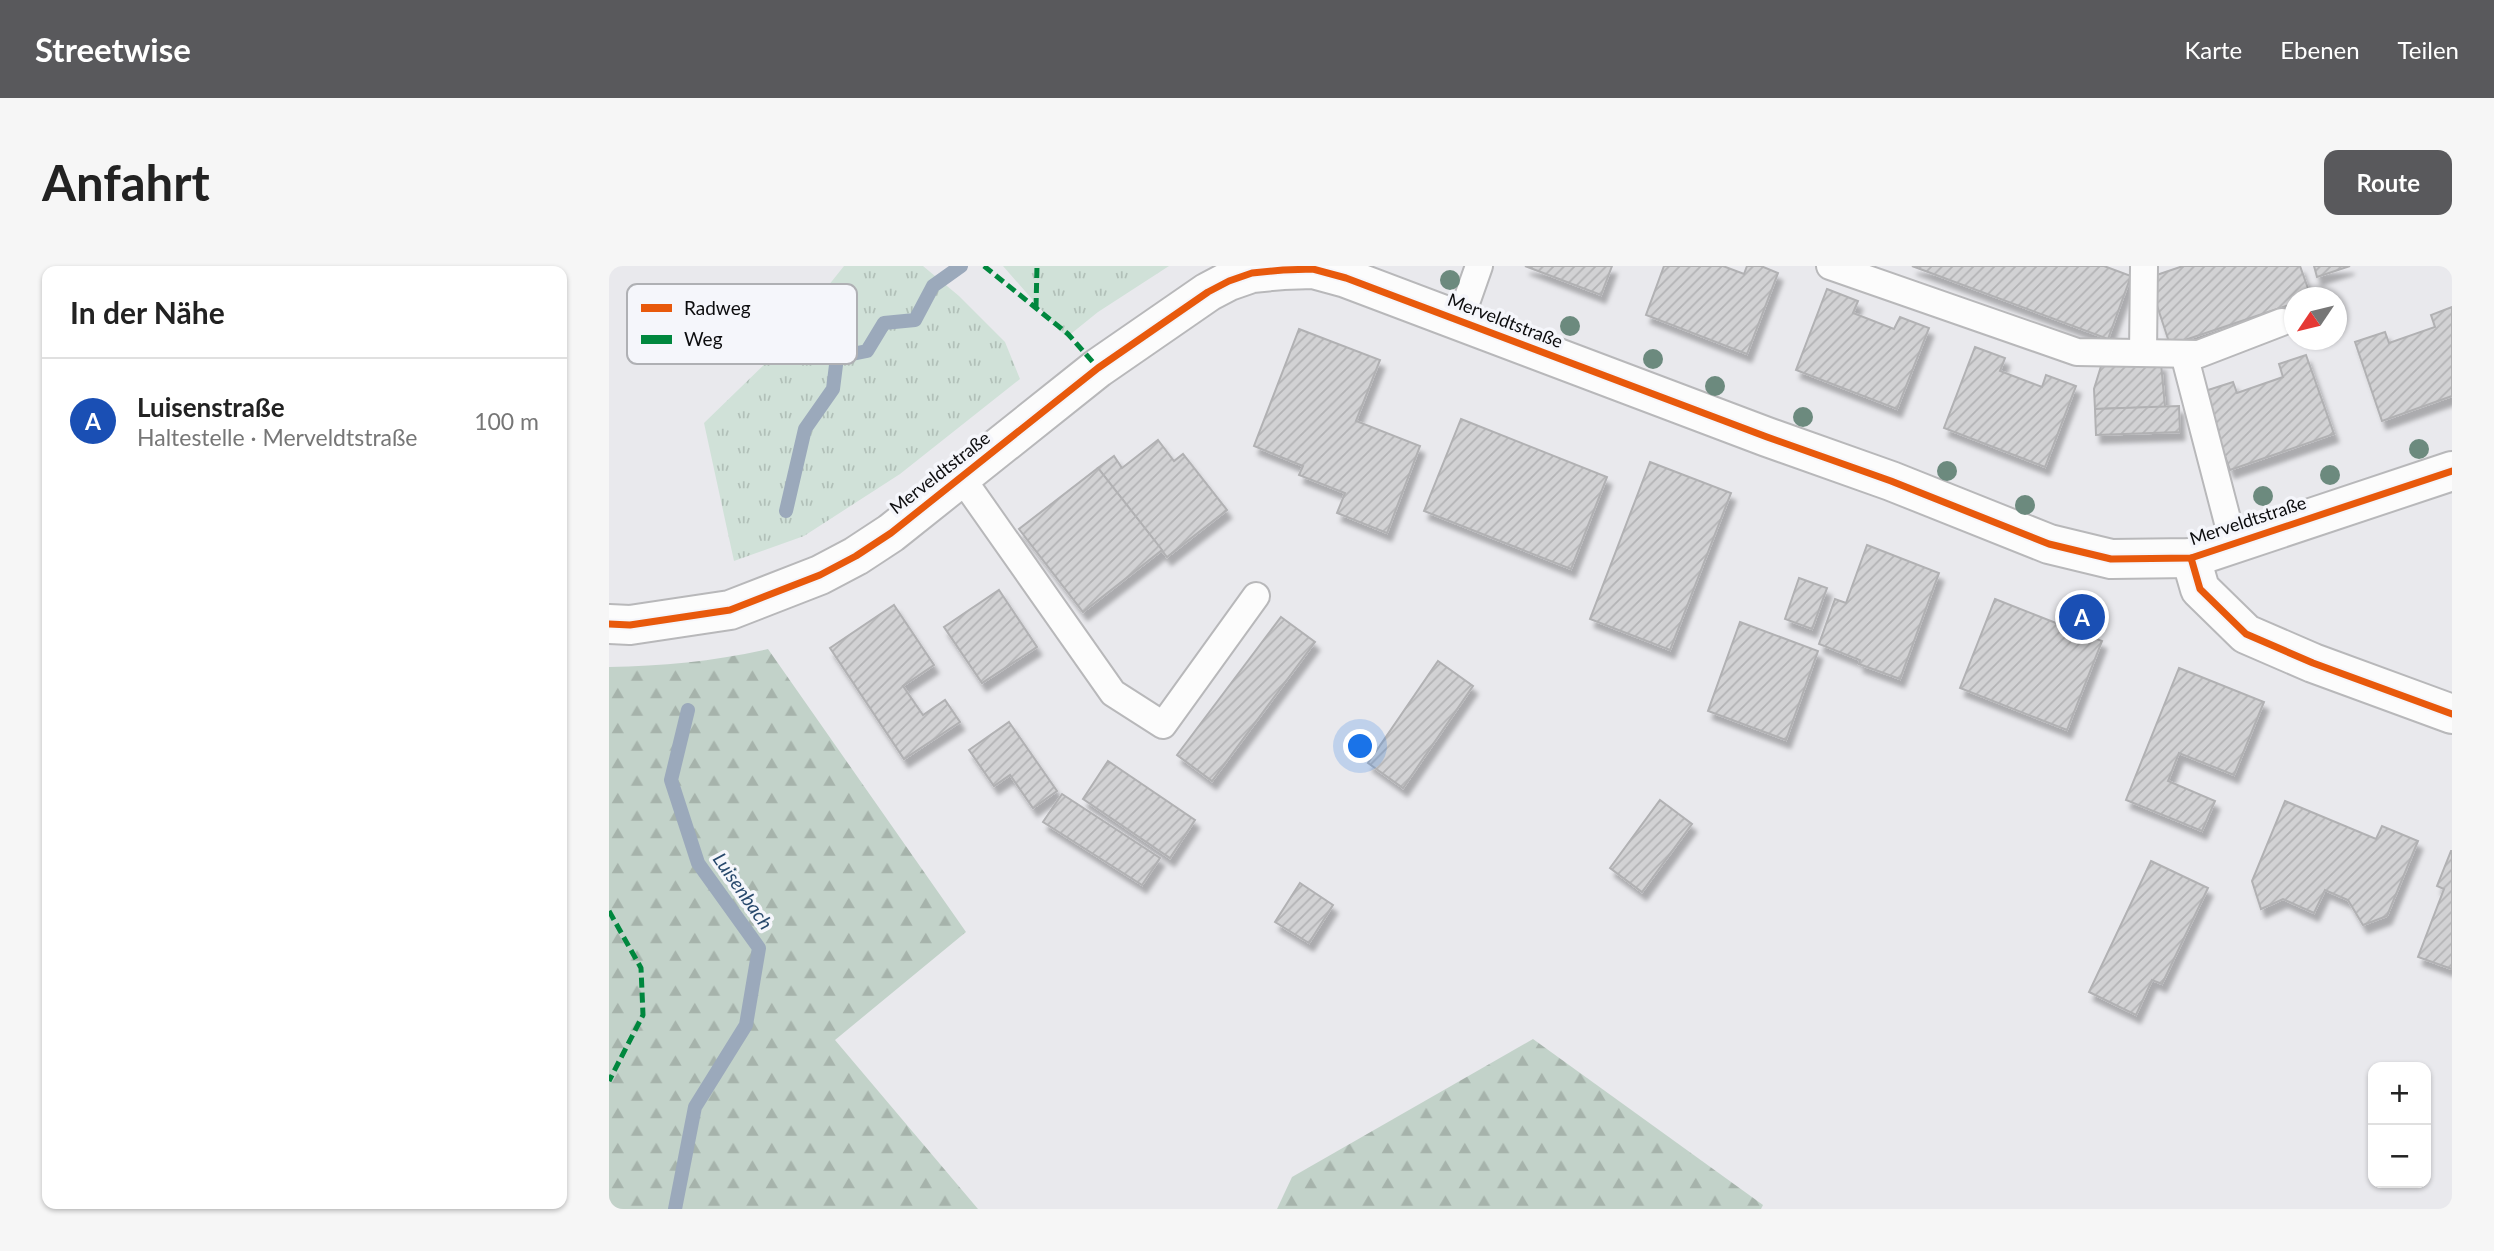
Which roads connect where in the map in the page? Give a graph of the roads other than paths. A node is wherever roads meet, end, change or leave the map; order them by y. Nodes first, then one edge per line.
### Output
1 (1479, 266) edge
2 (1830, 266) edge
3 (2144, 266) edge
4 (1460, 320) junction
5 (2282, 322) dead end
6 (2143, 353) junction
7 (2184, 354) junction
8 (2452, 471) edge
9 (961, 477) junction
10 (2234, 542) junction
11 (2191, 558) junction
12 (1256, 596) dead end
13 (609, 624) edge
14 (2452, 715) edge

1 - 4 lane
2 - 6 lane
3 - 6 lane
4 - 9 main road, Merveldtstraße
4 - 11 main road, Merveldtstraße
5 - 7 lane
6 - 7 lane
7 - 10 lane
8 - 10 main road, Merveldtstraße
9 - 12 lane
9 - 13 main road, Merveldtstraße
10 - 11 main road, Merveldtstraße
11 - 14 main road

